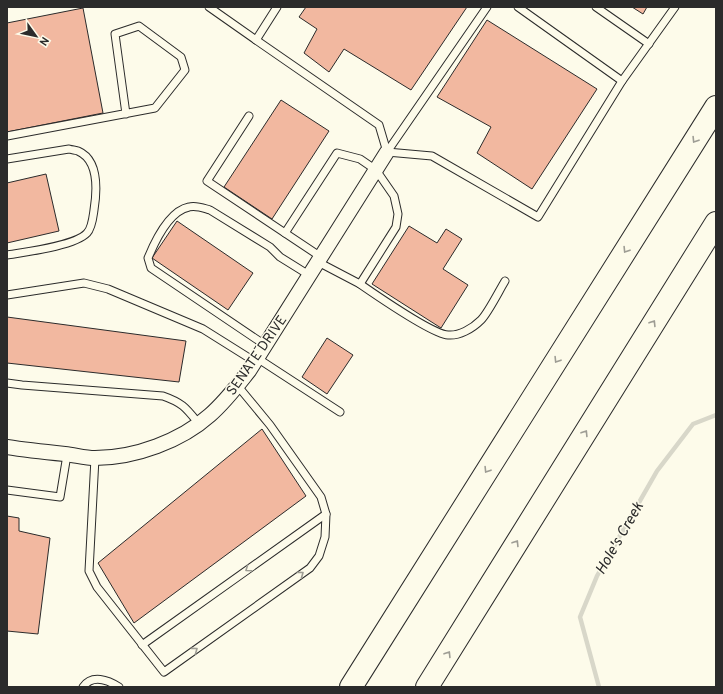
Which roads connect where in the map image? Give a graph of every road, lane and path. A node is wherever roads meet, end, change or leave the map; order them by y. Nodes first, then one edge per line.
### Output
1 (209, 7) edge
2 (277, 7) edge
3 (487, 7) edge
4 (518, 7) edge
5 (596, 7) edge
6 (675, 7) edge
7 (256, 40) junction
8 (649, 44) junction
9 (622, 81) junction
10 (716, 107) edge
11 (126, 114) junction
12 (249, 116) dead end
13 (7, 136) edge
14 (387, 152) junction
15 (7, 159) edge
16 (376, 170) junction
17 (716, 223) edge
18 (285, 233) junction
19 (7, 255) edge
20 (319, 259) junction
21 (309, 276) junction
22 (505, 281) dead end
23 (360, 284) junction
24 (7, 295) edge
25 (265, 345) junction
26 (256, 360) junction
27 (7, 383) edge
28 (237, 386) junction
29 (340, 412) dead end
30 (199, 424) junction
31 (7, 447) edge
32 (68, 455) junction
33 (95, 458) junction
34 (7, 490) edge
35 (326, 514) junction
36 (142, 645) junction
37 (83, 687) edge
38 (119, 687) edge
39 (350, 687) edge
40 (427, 687) edge

1 - 7 lane
2 - 7 lane
3 - 14 lane
4 - 9 lane
5 - 8 lane
6 - 8 lane
7 - 14 lane
8 - 9 lane
9 - 14 lane
10 -> 39 highway
11 - 11 lane
11 - 13 lane
12 - 18 lane
14 - 16 street, SENATE DRIVE
15 - 19 lane
16 - 18 lane
16 - 20 street, SENATE DRIVE
16 - 23 lane
40 -> 17 highway
18 - 20 lane
20 - 21 street, SENATE DRIVE
20 - 23 lane
21 - 25 street, SENATE DRIVE
21 - 25 lane
22 - 23 lane
24 - 26 lane
25 - 26 street, SENATE DRIVE
26 - 28 street, SENATE DRIVE
26 - 29 lane
27 - 30 lane
28 - 30 street, SENATE DRIVE
28 - 35 lane
30 - 33 street, SENATE DRIVE
31 - 32 street, SENATE DRIVE
32 - 33 street, SENATE DRIVE
32 - 34 lane
33 - 36 lane
35 -> 36 lane
36 -> 35 lane
37 - 38 lane

